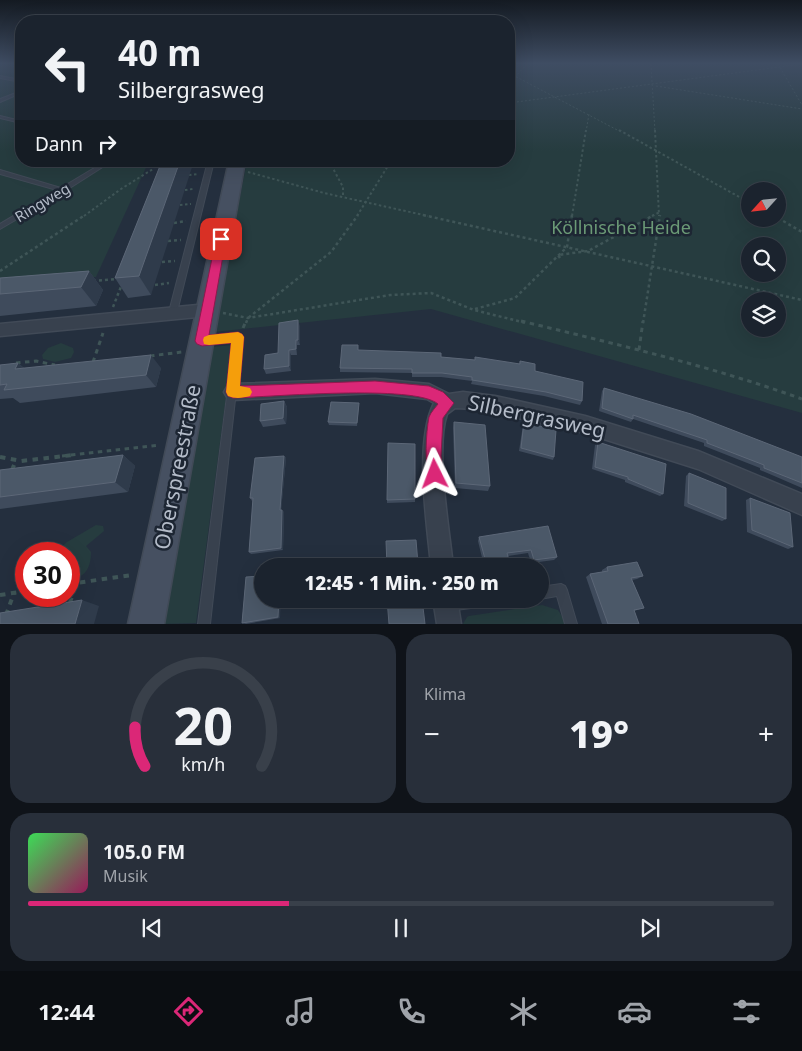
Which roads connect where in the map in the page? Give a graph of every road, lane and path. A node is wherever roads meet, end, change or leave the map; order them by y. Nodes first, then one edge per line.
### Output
1 (551, 93) edge
2 (584, 93) edge
3 (652, 93) edge
4 (698, 93) edge
5 (795, 93) edge
6 (15, 95) edge
7 (557, 96) junction
8 (0, 101) edge
9 (515, 102) edge
10 (802, 105) edge
11 (802, 109) edge
12 (589, 114) junction
13 (0, 117) edge
14 (15, 121) edge
15 (655, 151) junction
16 (100, 167) edge
17 (154, 167) edge
18 (209, 167) edge
19 (236, 167) edge
20 (242, 167) edge
21 (332, 167) edge
22 (387, 167) edge
23 (0, 172) edge
24 (202, 174) dead end
25 (189, 175) dead end
26 (197, 188) dead end
27 (63, 190) junction
28 (185, 190) dead end
29 (343, 197) junction
30 (741, 198) edge
31 (367, 202) junction
32 (193, 204) dead end
33 (180, 205) dead end
34 (660, 212) junction
35 (188, 221) dead end
36 (174, 223) dead end
37 (786, 223) edge
38 (0, 227) edge
39 (802, 232) edge
40 (183, 240) dead end
41 (168, 241) dead end
42 (567, 247) junction
43 (588, 251) junction
44 (559, 256) junction
45 (177, 260) dead end
46 (162, 262) dead end
47 (652, 266) junction
48 (0, 271) edge
49 (86, 282) edge
50 (170, 283) dead end
51 (155, 285) dead end
52 (802, 300) edge
53 (208, 310) junction
54 (474, 310) junction
55 (173, 312) junction
56 (248, 318) junction
57 (108, 319) junction
58 (0, 330) edge
59 (201, 346) junction
60 (639, 350) junction
61 (143, 357) edge
62 (102, 361) edge
63 (93, 362) junction
64 (19, 363) junction
65 (84, 363) edge
66 (10, 364) edge
67 (15, 371) edge
68 (56, 372) edge
69 (233, 392) junction
70 (802, 399) edge
71 (447, 403) junction
72 (181, 443) junction
73 (114, 450) junction
74 (66, 456) junction
75 (0, 457) edge
76 (16, 460) junction
77 (111, 460) edge
78 (64, 462) edge
79 (10, 474) edge
80 (802, 504) edge
81 (441, 558) edge
82 (156, 572) junction
83 (80, 582) edge
84 (549, 592) edge
85 (14, 593) joint
86 (0, 595) edge
87 (69, 607) edge
88 (68, 610) edge
89 (4, 620) edge
90 (146, 624) edge
91 (204, 624) edge
92 (571, 624) edge

1 - 7 path
2 - 7 path
3 - 15 path
4 - 11 path
5 - 10 path
6 - 8 lane
7 - 9 path
7 - 12 path
12 - 15 path
12 - 42 path
13 - 14 lane
15 - 30 path
15 - 34 path
16 - 27 lane, Ringweg
17 - 48 path
18 - 55 lane
19 - 53 main road, Oberspreestraße
20 - 29 path
21 - 29 path
22 - 31 path
23 - 27 lane
24 - 25 path
26 - 28 path
27 - 38 lane, Ringweg
29 - 31 path
31 - 42 path
31 - 56 path
32 - 33 path
34 - 43 path
34 - 47 path
35 - 36 path
37 - 39 path
40 - 41 path
42 - 43 path
42 - 44 path
43 - 44 path
43 - 47 path
44 - 54 path
45 - 46 path
47 - 52 path
47 - 60 path
49 - 57 path
50 - 51 path
53 - 55 street
53 - 56 path
53 - 59 main road, Oberspreestraße
54 - 56 path
54 - 60 path
55 - 57 street
57 - 58 street
57 - 63 path
59 - 61 path
59 - 69 lane
59 - 72 main road, Oberspreestraße
60 - 70 path
62 - 63 path
63 - 65 path
64 - 66 path
64 - 67 path
64 - 68 path
69 - 71 street, Silbergrasweg
69 - 91 lane
71 - 80 street, Silbergrasweg
71 - 81 street
72 - 73 path
72 - 82 main road, Oberspreestraße
73 - 74 path
73 - 77 path
74 - 76 path
74 - 78 path
75 - 76 path
76 - 79 path
82 - 83 path
82 - 90 main road, Oberspreestraße
84 - 92 lane
85 - 86 path
85 - 89 path
87 - 88 path

